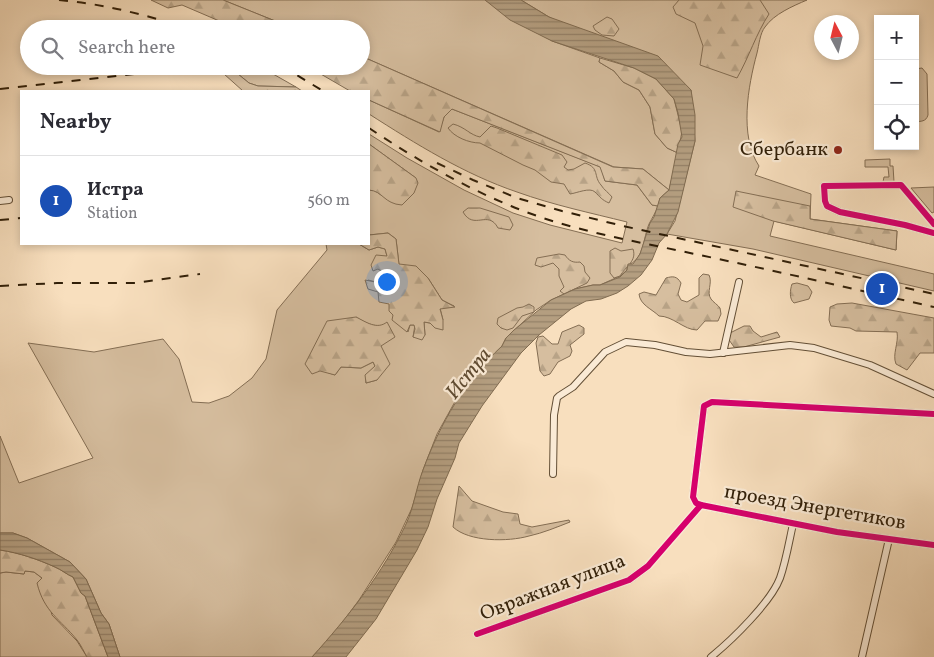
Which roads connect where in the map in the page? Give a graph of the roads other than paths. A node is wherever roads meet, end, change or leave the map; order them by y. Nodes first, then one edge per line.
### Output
1 (0, 200) edge
2 (9, 200) dead end
3 (934, 224) edge
4 (934, 233) edge
5 (739, 282) dead end
6 (723, 353) junction
7 (934, 394) edge
8 (934, 414) edge
9 (554, 474) dead end
10 (701, 505) junction
11 (793, 524) junction
12 (889, 539) junction
13 (934, 545) edge
14 (477, 634) dead end
15 (864, 656) edge
16 (711, 657) edge

1 - 2 street
3 - 4 street
5 - 6 street
6 - 7 street
6 - 9 street
8 - 10 street, проезд Энергетиков
10 - 11 street, проезд Энергетиков
10 - 14 street, Овражная улица
11 - 12 street, проезд Энергетиков
11 - 16 street
12 - 13 street, проезд Энергетиков
12 - 15 street

